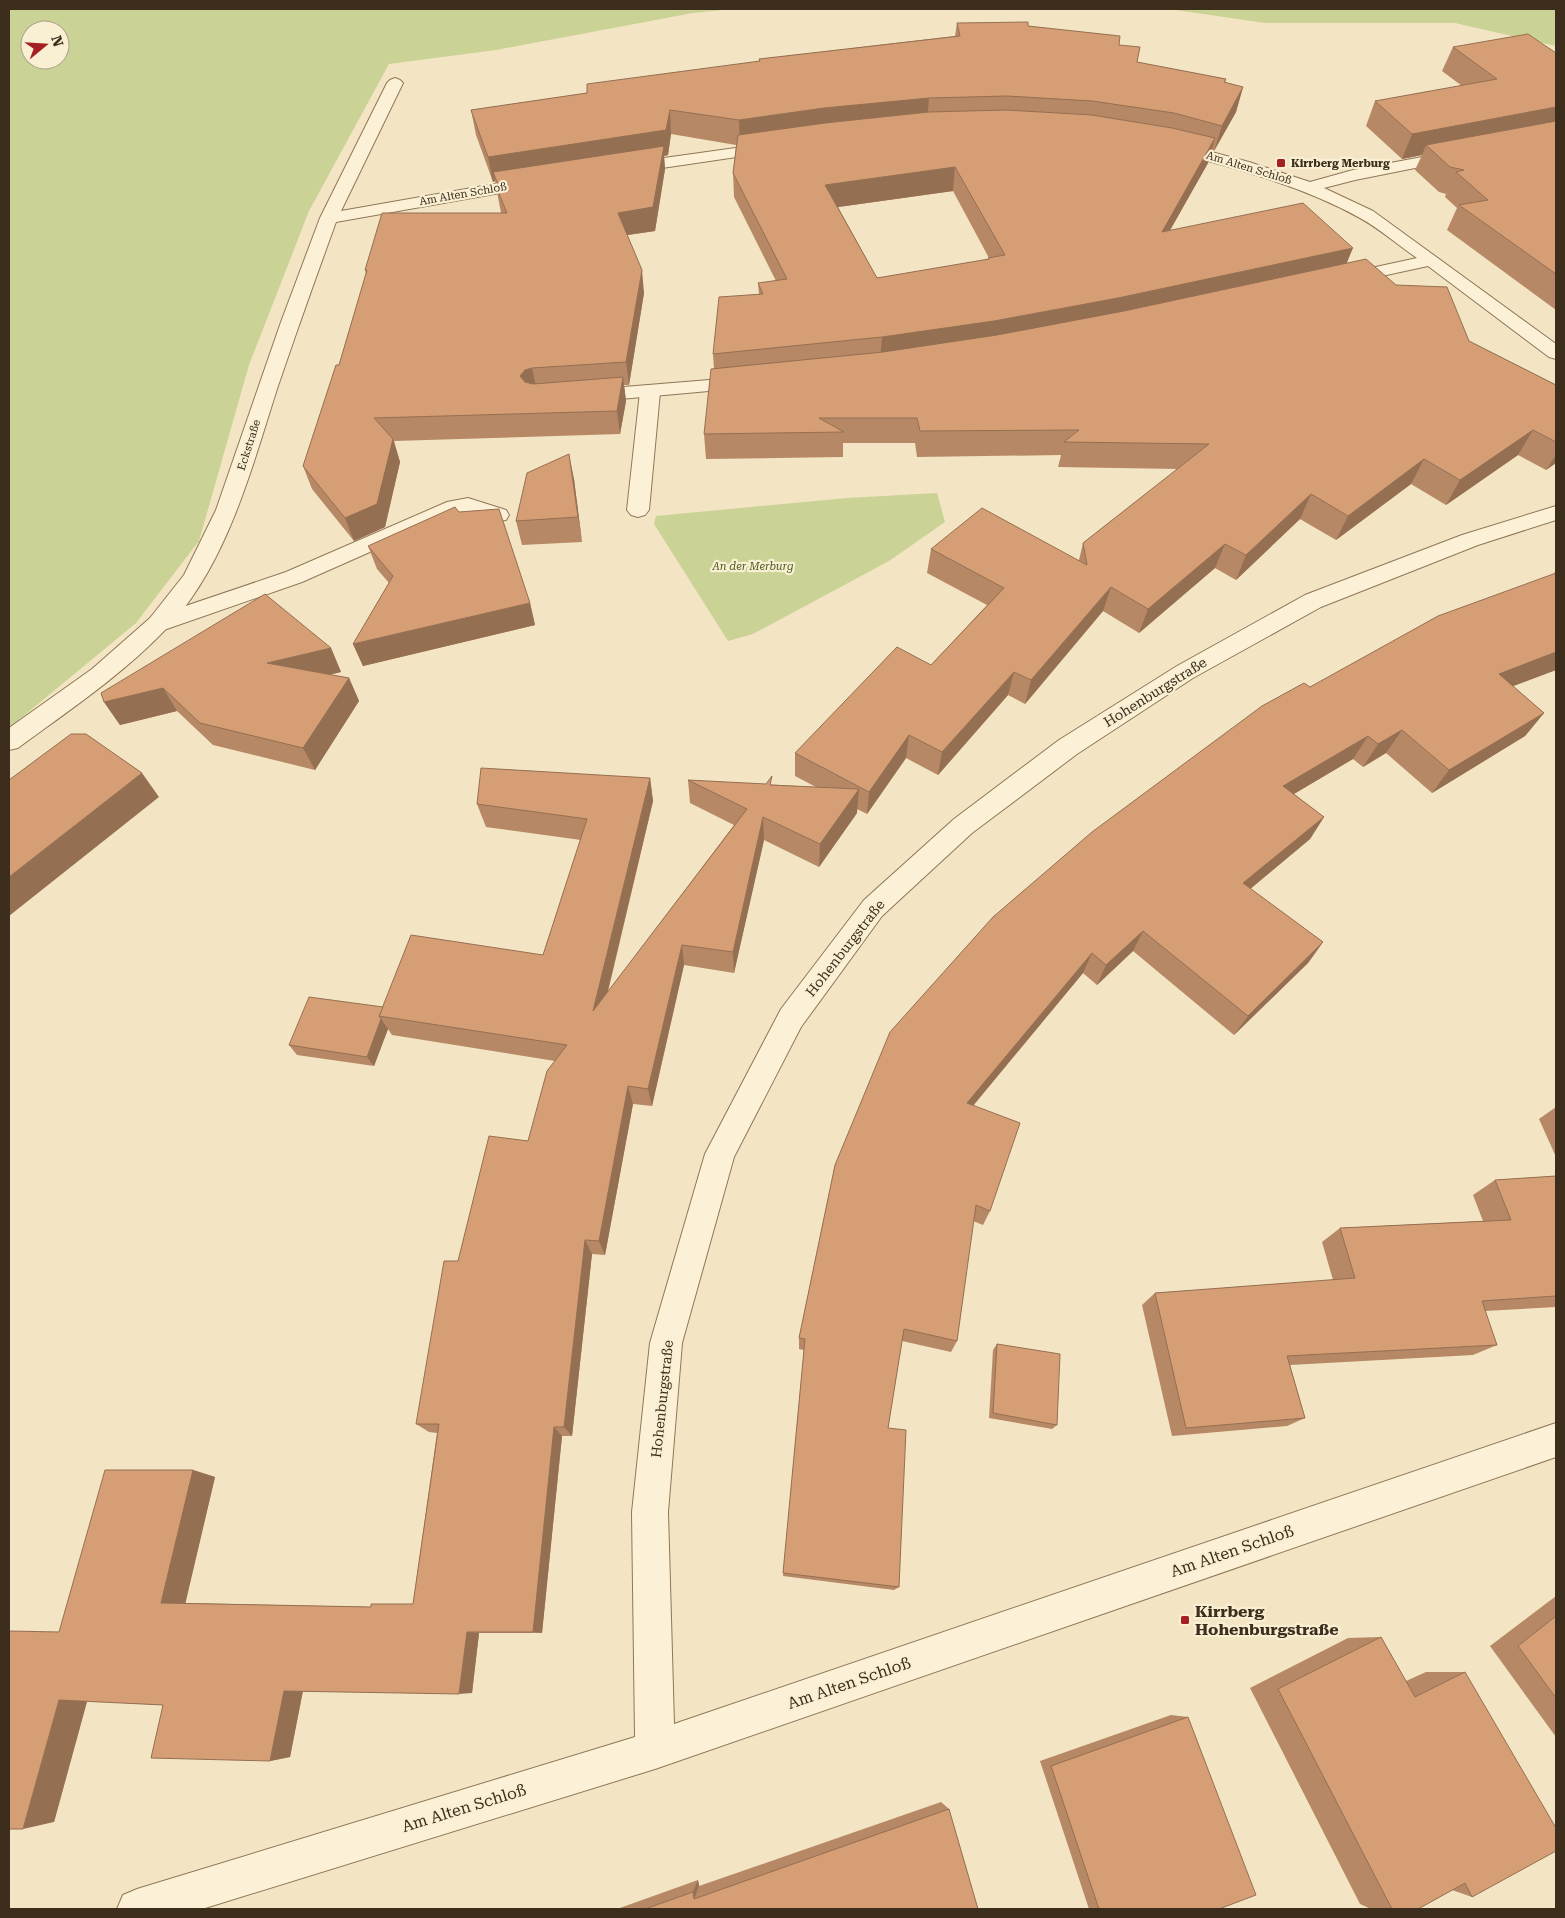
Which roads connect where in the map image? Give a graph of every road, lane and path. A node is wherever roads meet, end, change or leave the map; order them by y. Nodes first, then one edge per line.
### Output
1 (395, 83) dead end
2 (1158, 144) edge
3 (788, 145) edge
4 (1469, 153) edge
5 (610, 170) edge
6 (554, 179) edge
7 (1309, 187) junction
8 (329, 218) junction
9 (1431, 260) junction
10 (1324, 284) edge
11 (1556, 353) edge
12 (763, 381) edge
13 (650, 392) junction
14 (566, 397) edge
15 (638, 510) dead end
16 (1556, 513) edge
17 (498, 515) edge
18 (158, 624) junction
19 (9, 741) edge
20 (1556, 1440) edge
21 (655, 1750) junction
22 (137, 1909) edge

1 - 8 street, Eckstraße
2 - 7 street, Am Alten Schloß
3 - 5 street
4 - 7 street
6 - 8 street, Am Alten Schloß
7 - 9 street, Am Alten Schloß
8 - 18 street, Eckstraße
9 - 10 street
9 - 11 street, Am Alten Schloß
12 - 13 street
13 - 14 street
13 - 15 street
16 - 21 street, Hohenburgstraße
17 - 18 street
18 - 19 street, Eckstraße
20 - 21 street, Am Alten Schloß
21 - 22 street, Am Alten Schloß

